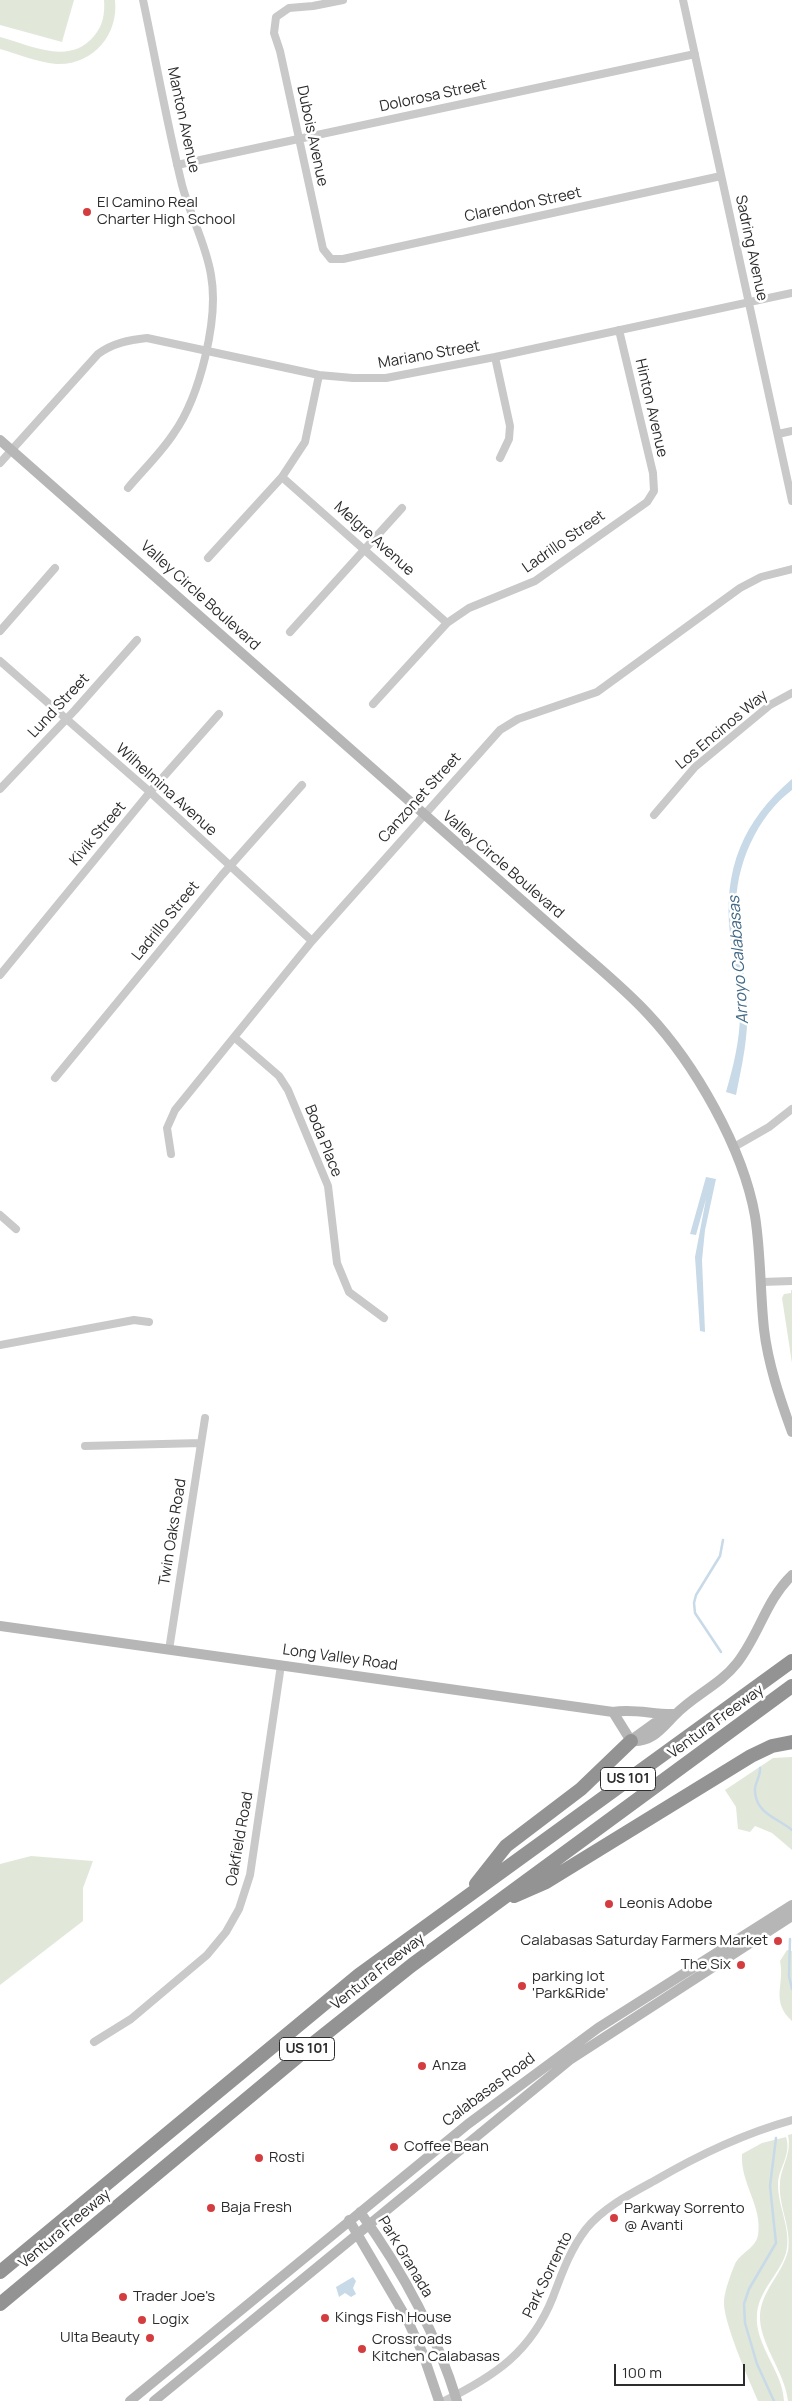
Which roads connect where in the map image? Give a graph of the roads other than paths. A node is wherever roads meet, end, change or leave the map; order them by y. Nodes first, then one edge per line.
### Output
1 (143, 0) edge
2 (343, 0) edge
3 (684, 0) edge
4 (695, 54) junction
5 (299, 139) junction
6 (177, 165) junction
7 (721, 176) junction
8 (331, 259) joint
9 (792, 293) edge
10 (748, 302) junction
11 (619, 330) junction
12 (205, 350) junction
13 (496, 357) junction
14 (319, 375) junction
15 (792, 431) edge
16 (778, 434) junction
17 (0, 440) edge
18 (11, 450) junction
19 (500, 458) dead end
20 (0, 463) edge
21 (282, 477) junction
22 (128, 488) dead end
23 (654, 491) joint
24 (792, 501) edge
25 (402, 508) dead end
26 (365, 550) junction
27 (208, 558) dead end
28 (55, 568) dead end
29 (792, 569) edge
30 (446, 623) junction
31 (0, 631) edge
32 (290, 632) dead end
33 (138, 640) dead end
34 (0, 661) edge
35 (792, 693) edge
36 (373, 704) dead end
37 (219, 714) dead end
38 (66, 719) junction
39 (302, 785) dead end
40 (0, 789) edge
41 (150, 792) junction
42 (423, 815) junction
43 (654, 815) dead end
44 (230, 866) junction
45 (312, 941) junction
46 (0, 975) edge
47 (234, 1037) junction
48 (55, 1078) dead end
49 (792, 1109) edge
50 (734, 1147) junction
51 (171, 1154) dead end
52 (0, 1215) edge
53 (16, 1229) dead end
54 (761, 1282) junction
55 (792, 1282) edge
56 (384, 1318) dead end
57 (149, 1322) dead end
58 (0, 1345) edge
59 (789, 1413) edge
60 (205, 1418) dead end
61 (792, 1432) edge
62 (201, 1443) junction
63 (85, 1446) dead end
64 (792, 1575) edge
65 (0, 1626) edge
66 (169, 1650) junction
67 (792, 1661) edge
68 (281, 1665) junction
69 (792, 1686) edge
70 (613, 1712) junction
71 (675, 1714) junction
72 (631, 1741) junction
73 (792, 1742) edge
74 (465, 1898) junction
75 (792, 1905) edge
76 (492, 1906) junction
77 (792, 1916) edge
78 (94, 2042) dead end
79 (792, 2120) edge
80 (360, 2212) junction
81 (349, 2220) junction
82 (369, 2225) junction
83 (358, 2234) junction
84 (0, 2272) edge
85 (250, 2300) junction
86 (0, 2304) edge
87 (260, 2313) junction
88 (456, 2398) edge
89 (130, 2401) edge
90 (154, 2401) edge
91 (439, 2401) edge
92 (444, 2401) edge

1 - 6 street, Manton Avenue
2 - 5 street, Dubois Avenue
3 - 4 street, Sadring Avenue
4 - 5 street, Dolorosa Street
4 - 7 street, Sadring Avenue
5 - 6 street, Dolorosa Street
5 - 8 street, Dubois Avenue
6 - 12 street, Manton Avenue
7 - 8 street, Clarendon Street
7 - 10 street, Sadring Avenue
9 - 10 street, Mariano Street
10 - 11 street, Mariano Street
10 - 16 street, Sadring Avenue
11 - 13 street, Mariano Street
11 - 23 street, Hinton Avenue
12 - 14 street, Mariano Street
12 - 18 street, Mariano Street
12 - 22 street, Manton Avenue
13 - 14 street, Mariano Street
13 - 19 street
14 - 21 street
15 - 16 street
16 - 24 street, Sadring Avenue
17 - 18 main road, Valley Circle Boulevard
18 - 20 street, Mariano Street
18 - 42 main road, Valley Circle Boulevard
21 - 26 street, Melgre Avenue
21 - 27 street
23 - 30 street, Ladrillo Street
25 - 26 street
26 - 30 street, Melgre Avenue
26 - 32 street
28 - 31 street
29 - 42 street, Canzonet Street
30 - 36 street, Ladrillo Street
33 - 38 street, Lund Street
34 - 38 street, Wilhelmina Avenue
35 - 43 street, Los Encinos Way
37 - 41 street, Kivik Street
38 - 40 street, Lund Street
38 - 41 street, Wilhelmina Avenue
39 - 44 street, Ladrillo Street
41 - 44 street, Wilhelmina Avenue
41 - 46 street, Kivik Street
42 - 45 street, Canzonet Street
42 - 50 main road, Valley Circle Boulevard
44 - 45 street, Wilhelmina Avenue
44 - 48 street, Ladrillo Street
45 - 47 street, Canzonet Street
47 - 51 street, Canzonet Street
47 - 56 street, Boda Place
49 - 50 street
50 - 54 main road, Valley Circle Boulevard
52 - 53 street
54 - 55 street
54 - 59 main road, Valley Circle Boulevard
57 - 58 street
59 - 61 main road, Valley Circle Boulevard
60 - 62 street, Twin Oaks Road
62 - 63 street
62 - 66 street, Twin Oaks Road
64 - 71 main road
65 - 66 main road, Long Valley Road
66 - 68 main road, Long Valley Road
67 - 74 highway, Ventura Freeway / US 101
68 - 70 main road, Long Valley Road
68 - 78 street, Oakfield Road
69 - 76 highway, Ventura Freeway / US 101
70 - 71 main road, Long Valley Road
70 - 72 main road
71 - 72 main road
72 - 74 highway
73 - 76 highway
74 - 84 highway, Ventura Freeway / US 101
75 - 80 main road, Calabasas Road
76 - 86 highway, Ventura Freeway / US 101
77 - 82 main road, Calabasas Road
79 - 88 street, Park Sorrento
80 - 81 main road, Calabasas Road
80 - 82 main road, Park Granada
81 - 83 main road, Park Granada
81 - 85 main road, Calabasas Road
82 - 83 main road, Calabasas Road
82 - 88 main road, Park Granada
83 - 87 main road, Calabasas Road
83 - 91 main road, Park Granada
85 - 87 main road
85 - 89 main road, Calabasas Road
87 - 90 main road, Calabasas Road
88 - 92 street, Park Sorrento

